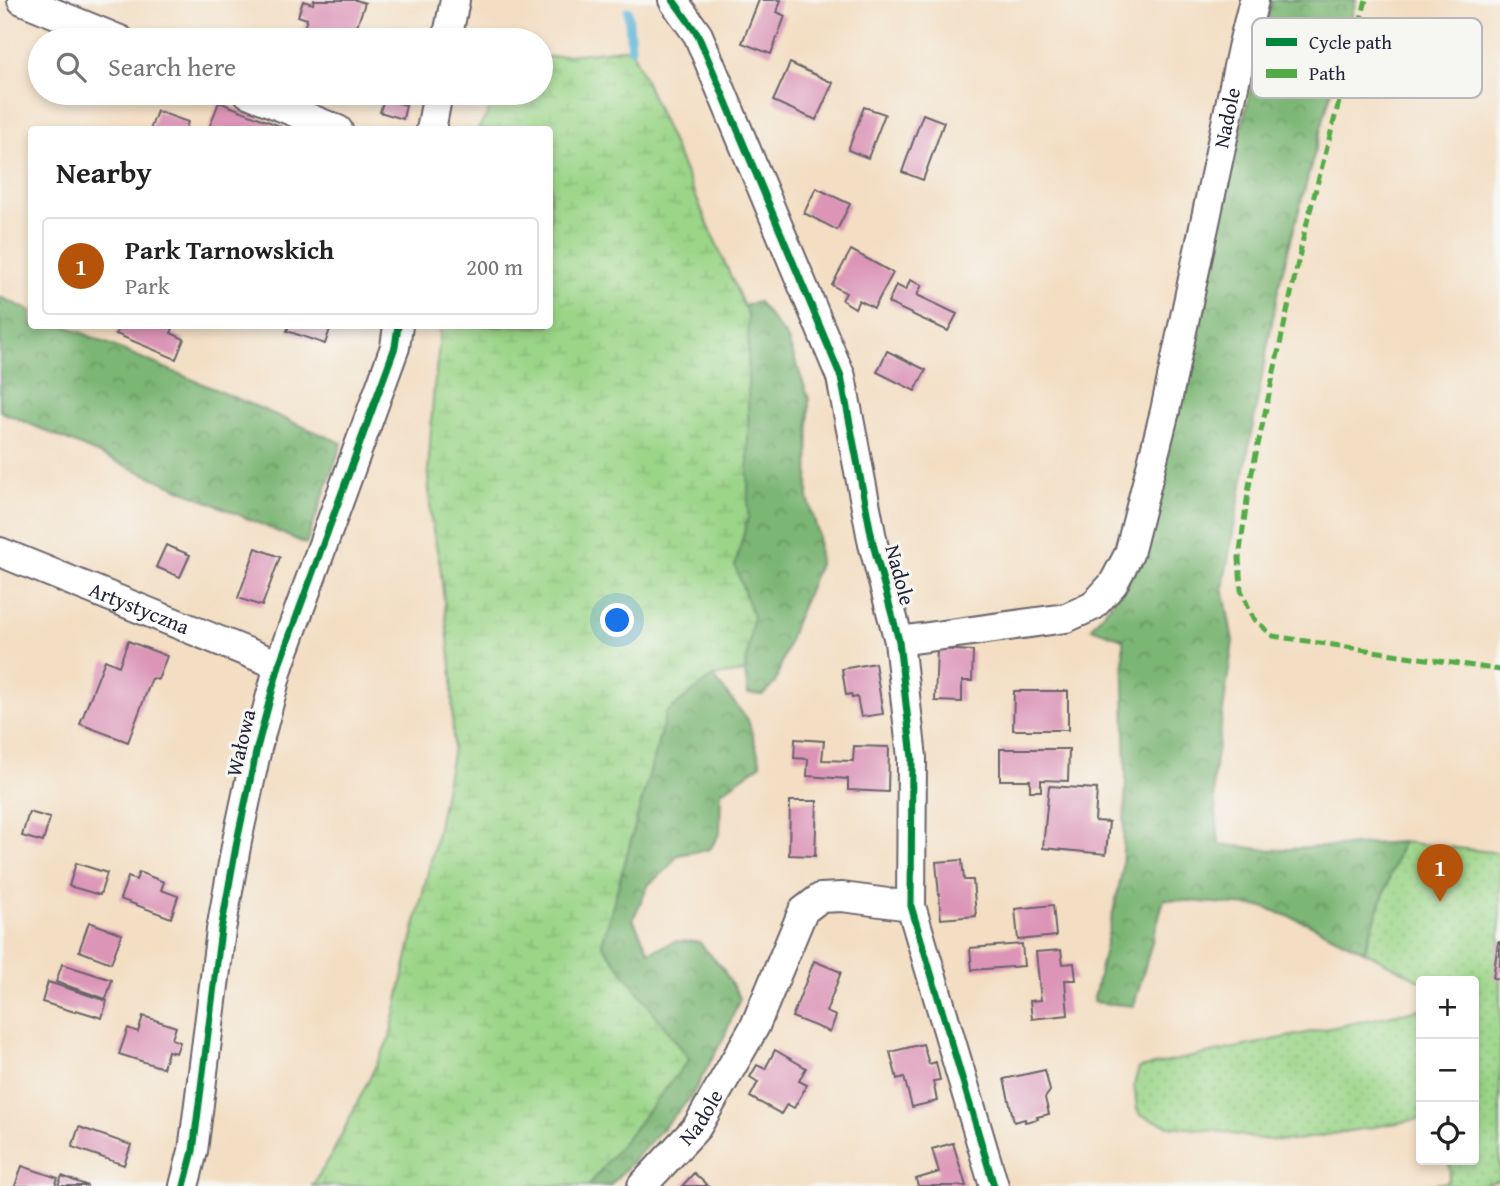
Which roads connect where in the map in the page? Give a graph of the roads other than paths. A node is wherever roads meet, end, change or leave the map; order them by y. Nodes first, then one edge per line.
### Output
1 (22, 0) edge
2 (455, 0) edge
3 (673, 0) edge
4 (1254, 0) edge
5 (91, 28) edge
6 (449, 28) edge
7 (277, 105) edge
8 (436, 105) edge
9 (328, 126) edge
10 (432, 126) edge
11 (398, 329) edge
12 (0, 552) edge
13 (899, 641) junction
14 (279, 665) junction
15 (911, 906) junction
16 (184, 1186) edge
17 (642, 1186) edge
18 (994, 1186) edge

1 - 5 street
2 - 6 street
3 - 13 street, Nadole
4 - 13 street, Nadole
7 - 9 street
8 - 10 street
11 - 14 street, Wałowa
12 - 14 street, Artystyczna
13 - 15 street, Nadole
14 - 16 street, Wałowa
15 - 17 street, Nadole
15 - 18 street, Nadole

